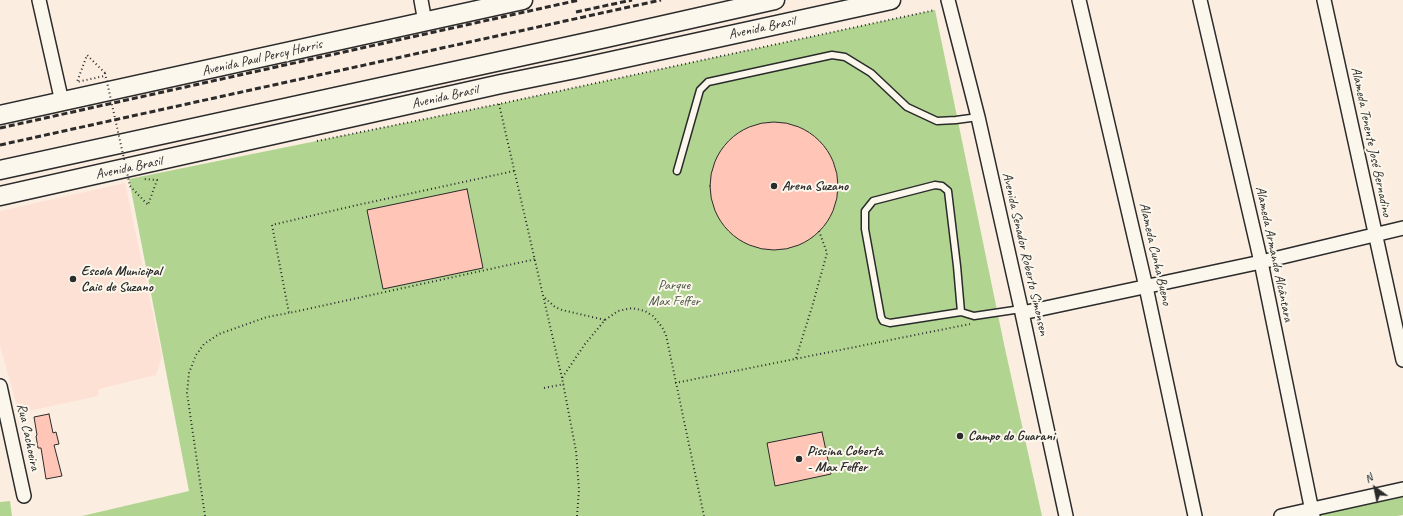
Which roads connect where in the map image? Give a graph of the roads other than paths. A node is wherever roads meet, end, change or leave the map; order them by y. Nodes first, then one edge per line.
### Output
1 (39, 0) edge
2 (420, 0) edge
3 (518, 0) edge
4 (775, 0) edge
5 (891, 0) edge
6 (948, 0) edge
7 (1079, 0) edge
8 (1200, 0) edge
9 (1324, 0) edge
10 (425, 22) junction
11 (606, 38) junction
12 (576, 45) junction
13 (608, 62) junction
14 (575, 70) junction
15 (62, 102) junction
16 (0, 115) edge
17 (978, 117) junction
18 (188, 130) junction
19 (202, 151) junction
20 (0, 170) edge
21 (678, 171) dead end
22 (0, 196) edge
23 (1403, 228) edge
24 (1375, 234) junction
25 (1261, 262) junction
26 (1146, 287) junction
27 (1021, 311) junction
28 (961, 312) junction
29 (1403, 360) edge
30 (0, 386) edge
31 (1403, 489) edge
32 (24, 496) dead end
33 (1312, 513) edge
34 (1066, 516) edge
35 (1195, 516) edge
36 (1281, 516) edge

1 - 15 street
2 - 10 street
3 - 10 main road, Avenida Paul Percy Harris
4 - 11 main road, Avenida Brasil
5 - 13 main road, Avenida Brasil
6 - 17 street, Avenida Senador Roberto Simonsen
7 - 26 street, Alameda Cunha Bueno
8 - 25 street, Alameda Armando Alcântara
9 - 24 street, Alameda Tenente José Bernadino
10 - 15 main road, Avenida Paul Percy Harris
11 - 12 main road, Avenida Brasil
11 - 13 main road
12 - 14 main road
12 - 18 main road, Avenida Brasil
13 - 14 main road, Avenida Brasil
14 - 19 main road, Avenida Brasil
15 - 16 main road, Avenida Paul Percy Harris
17 - 21 lane
17 - 27 street, Avenida Senador Roberto Simonsen
18 - 19 main road
18 - 20 main road, Avenida Brasil
19 - 22 main road, Avenida Brasil
23 - 24 street
24 - 25 street
24 - 29 street, Alameda Tenente José Bernadino
25 - 26 street
25 - 33 street, Alameda Armando Alcântara
26 - 27 street
26 - 35 street, Alameda Cunha Bueno
27 - 28 lane
27 - 34 street, Avenida Senador Roberto Simonsen
28 - 28 lane
30 - 32 street, Rua Cachoeira
31 - 33 street
33 - 36 street

